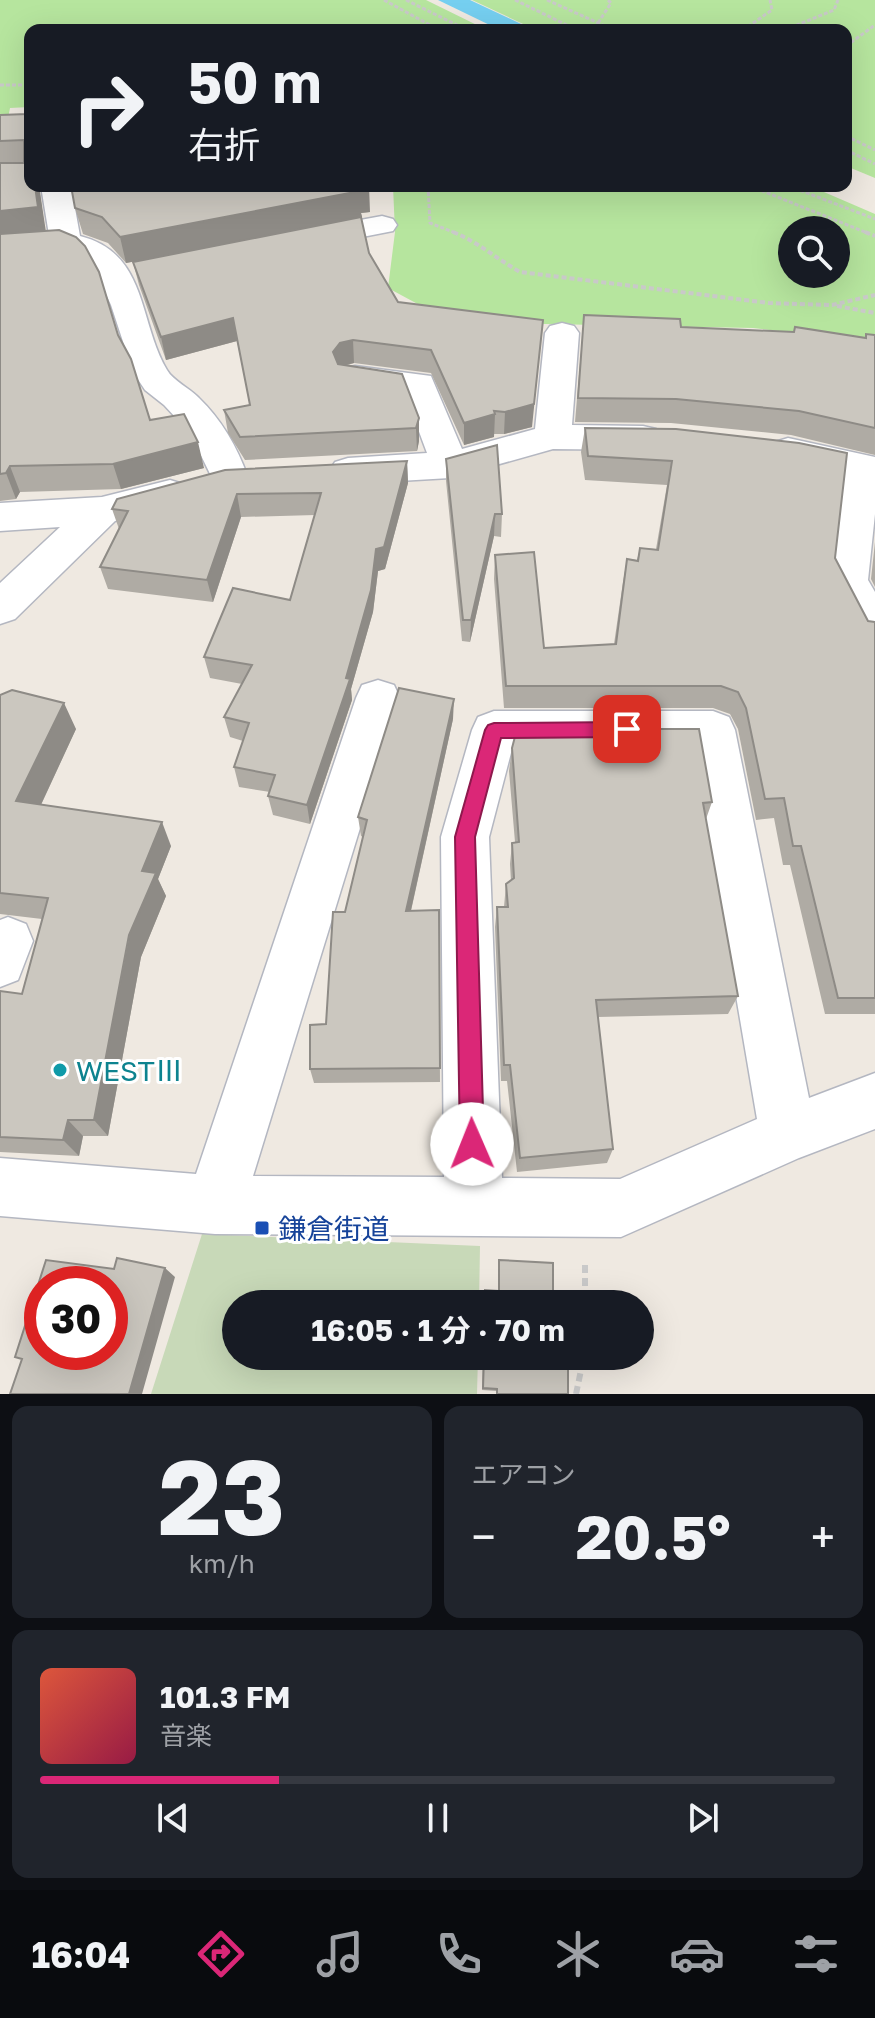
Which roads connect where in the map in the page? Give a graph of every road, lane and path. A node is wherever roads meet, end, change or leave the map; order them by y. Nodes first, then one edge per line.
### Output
1 (384, 0) edge
2 (406, 0) edge
3 (515, 0) edge
4 (547, 0) edge
5 (608, 0) edge
6 (770, 0) edge
7 (838, 0) edge
8 (598, 23) joint
9 (428, 24) edge
10 (455, 24) edge
11 (565, 24) edge
12 (753, 24) edge
13 (800, 24) edge
14 (875, 25) edge
15 (852, 42) edge
16 (0, 85) edge
17 (24, 85) edge
18 (852, 139) edge
19 (875, 150) edge
20 (852, 153) edge
21 (875, 164) edge
22 (57, 192) edge
23 (428, 192) edge
24 (764, 192) edge
25 (802, 192) edge
26 (818, 199) junction
27 (804, 210) junction
28 (875, 219) edge
29 (382, 225) dead end
30 (875, 236) edge
31 (65, 241) junction
32 (272, 246) edge
33 (0, 249) edge
34 (875, 295) edge
35 (832, 305) junction
36 (875, 313) edge
37 (562, 333) dead end
38 (355, 377) edge
39 (553, 437) junction
40 (671, 438) edge
41 (761, 448) edge
42 (450, 465) junction
43 (868, 469) edge
44 (308, 473) edge
45 (102, 511) junction
46 (0, 517) edge
47 (0, 608) edge
48 (875, 630) edge
49 (378, 698) dead end
50 (875, 1101) edge
51 (788, 1134) junction
52 (0, 1187) edge
53 (215, 1205) junction
54 (474, 1205) junction
55 (585, 1255) dead end
56 (585, 1290) edge
57 (581, 1370) edge
58 (576, 1394) edge

1 - 9 path
2 - 10 path
3 - 11 path
4 - 8 path
5 - 8 path
6 - 12 path
7 - 13 path
14 - 15 path
16 - 17 path
18 - 19 path
20 - 21 path
22 - 31 street
23 - 35 path
24 - 27 path
25 - 26 path
26 - 27 path
26 - 28 path
27 - 30 path
29 - 32 street
31 - 33 street
31 - 45 street
34 - 35 path
35 - 36 path
37 - 39 street
38 - 42 street
39 - 40 street
39 - 42 street
41 - 43 street
42 - 44 street
43 - 48 street
45 - 46 street
45 - 47 street
49 - 53 street
50 - 51 street
51 - 54 street
51 - 54 street
52 - 53 street
53 - 54 street
55 - 56 path
57 - 58 path

